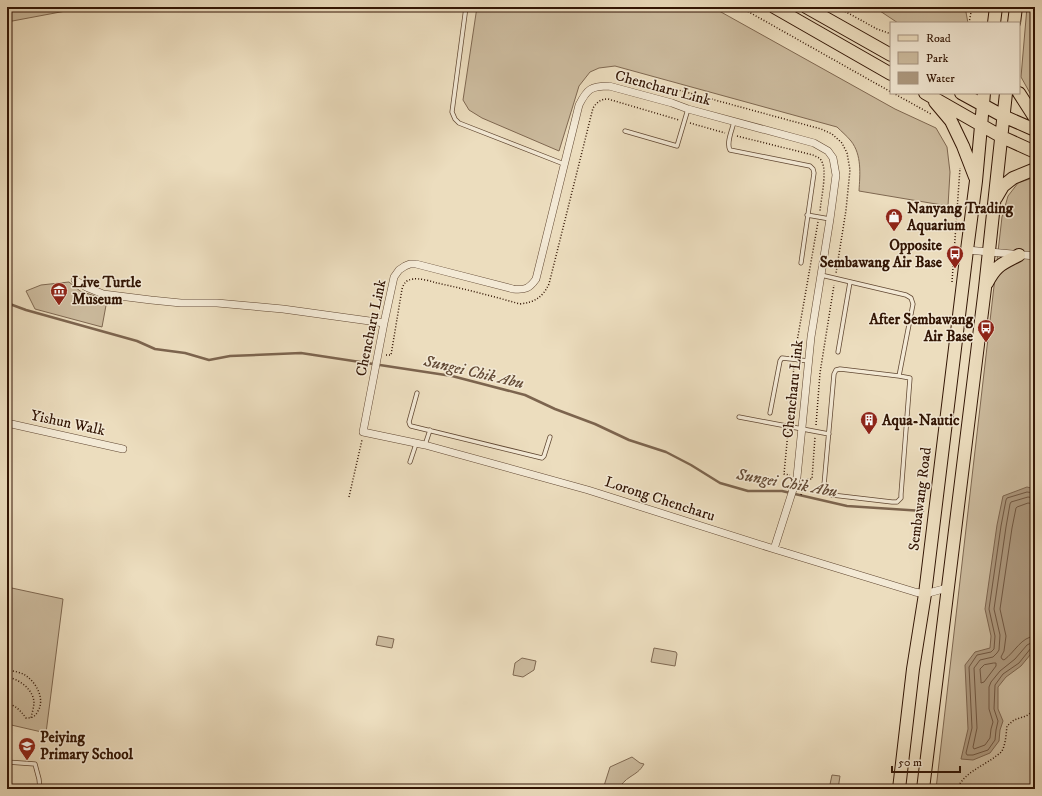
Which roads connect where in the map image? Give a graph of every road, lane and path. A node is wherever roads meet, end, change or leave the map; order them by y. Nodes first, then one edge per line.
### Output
1 (466, 7) edge
2 (740, 7) edge
3 (774, 7) edge
4 (806, 7) edge
5 (837, 7) edge
6 (972, 7) edge
7 (996, 7) edge
8 (1016, 7) edge
9 (969, 22) edge
10 (994, 22) edge
11 (1014, 22) edge
12 (890, 34) edge
13 (890, 54) edge
14 (890, 73) edge
15 (890, 91) edge
16 (896, 94) edge
17 (965, 94) edge
18 (1006, 94) edge
19 (1019, 94) edge
20 (928, 95) edge
21 (984, 99) edge
22 (688, 109) junction
23 (1004, 116) junction
24 (936, 117) dead end
25 (1035, 118) edge
26 (680, 120) dead end
27 (734, 121) junction
28 (688, 122) dead end
29 (982, 126) junction
30 (1035, 130) edge
31 (625, 131) dead end
32 (731, 134) junction
33 (1002, 137) junction
34 (1035, 152) edge
35 (565, 165) junction
36 (960, 167) dead end
37 (1035, 169) edge
38 (976, 181) junction
39 (994, 200) junction
40 (807, 215) junction
41 (819, 217) junction
42 (830, 219) junction
43 (967, 250) junction
44 (989, 252) junction
45 (1019, 255) junction
46 (1035, 256) edge
47 (801, 263) dead end
48 (821, 275) junction
49 (75, 280) dead end
50 (850, 282) junction
51 (952, 285) dead end
52 (985, 288) junction
53 (1035, 317) edge
54 (384, 323) junction
55 (1035, 325) edge
56 (838, 352) dead end
57 (795, 354) dead end
58 (385, 357) dead end
59 (794, 361) dead end
60 (809, 361) junction
61 (899, 376) junction
62 (417, 393) dead end
63 (770, 413) dead end
64 (739, 417) dead end
65 (7, 423) edge
66 (788, 427) junction
67 (802, 429) junction
68 (430, 430) junction
69 (363, 432) junction
70 (828, 434) junction
71 (550, 437) dead end
72 (416, 443) junction
73 (426, 445) junction
74 (123, 449) dead end
75 (410, 462) dead end
76 (796, 480) junction
77 (349, 497) dead end
78 (774, 549) junction
79 (947, 588) junction
80 (925, 594) junction
81 (7, 670) edge
82 (7, 677) edge
83 (7, 703) edge
84 (1035, 710) edge
85 (31, 718) junction
86 (7, 762) edge
87 (40, 789) edge
88 (899, 789) edge
89 (923, 789) edge
90 (957, 789) edge

1 - 35 lane
2 - 15 path
3 - 14 main road
4 - 13 main road
5 - 12 path
6 - 9 path
7 - 10 main road
8 - 11 main road
16 - 24 path
17 - 21 main road
18 - 23 main road
19 - 25 main road
20 - 29 main road
20 - 38 main road
21 - 23 main road
21 - 29 main road, Sembawang Road
22 - 27 street, Chencharu Link
22 - 31 lane
22 - 35 street, Chencharu Link
23 - 30 main road
23 - 33 main road
26 - 58 path
27 - 32 lane
27 - 42 street, Chencharu Link
28 - 32 path
29 - 33 main road
29 - 38 main road, Sembawang Road
32 - 40 lane
32 - 41 path
33 - 34 main road
33 - 39 main road
35 - 54 street, Chencharu Link
36 - 51 path
37 - 39 main road
38 - 43 main road, Sembawang Road
39 - 44 main road
40 - 41 lane
40 - 47 lane
41 - 42 lane
41 - 57 path
42 - 48 street, Chencharu Link
43 - 44 street
43 - 80 main road, Sembawang Road
44 - 45 street
44 - 52 main road
45 - 46 street
45 - 52 main road
48 - 50 lane
48 - 60 street, Chencharu Link
49 - 54 street
50 - 56 lane
50 - 61 lane
52 - 79 main road
53 - 55 path
54 - 69 street, Chencharu Link
59 - 66 path
60 - 63 lane
60 - 67 street, Chencharu Link
61 - 70 lane
61 - 70 lane
62 - 68 lane
64 - 66 lane
65 - 74 street, Yishun Walk
66 - 67 lane
66 - 76 path
67 - 70 lane
67 - 76 street, Chencharu Link
68 - 71 lane
68 - 73 lane
69 - 72 street, Lorong Chencharu
69 - 77 path
72 - 73 street, Lorong Chencharu
72 - 75 lane
73 - 78 street, Lorong Chencharu
76 - 78 street, Chencharu Link
78 - 80 street, Lorong Chencharu
79 - 80 street, Lorong Chencharu
79 - 89 main road
80 - 88 main road, Sembawang Road
81 - 85 path
82 - 85 path
83 - 85 path
84 - 90 path
86 - 87 lane

